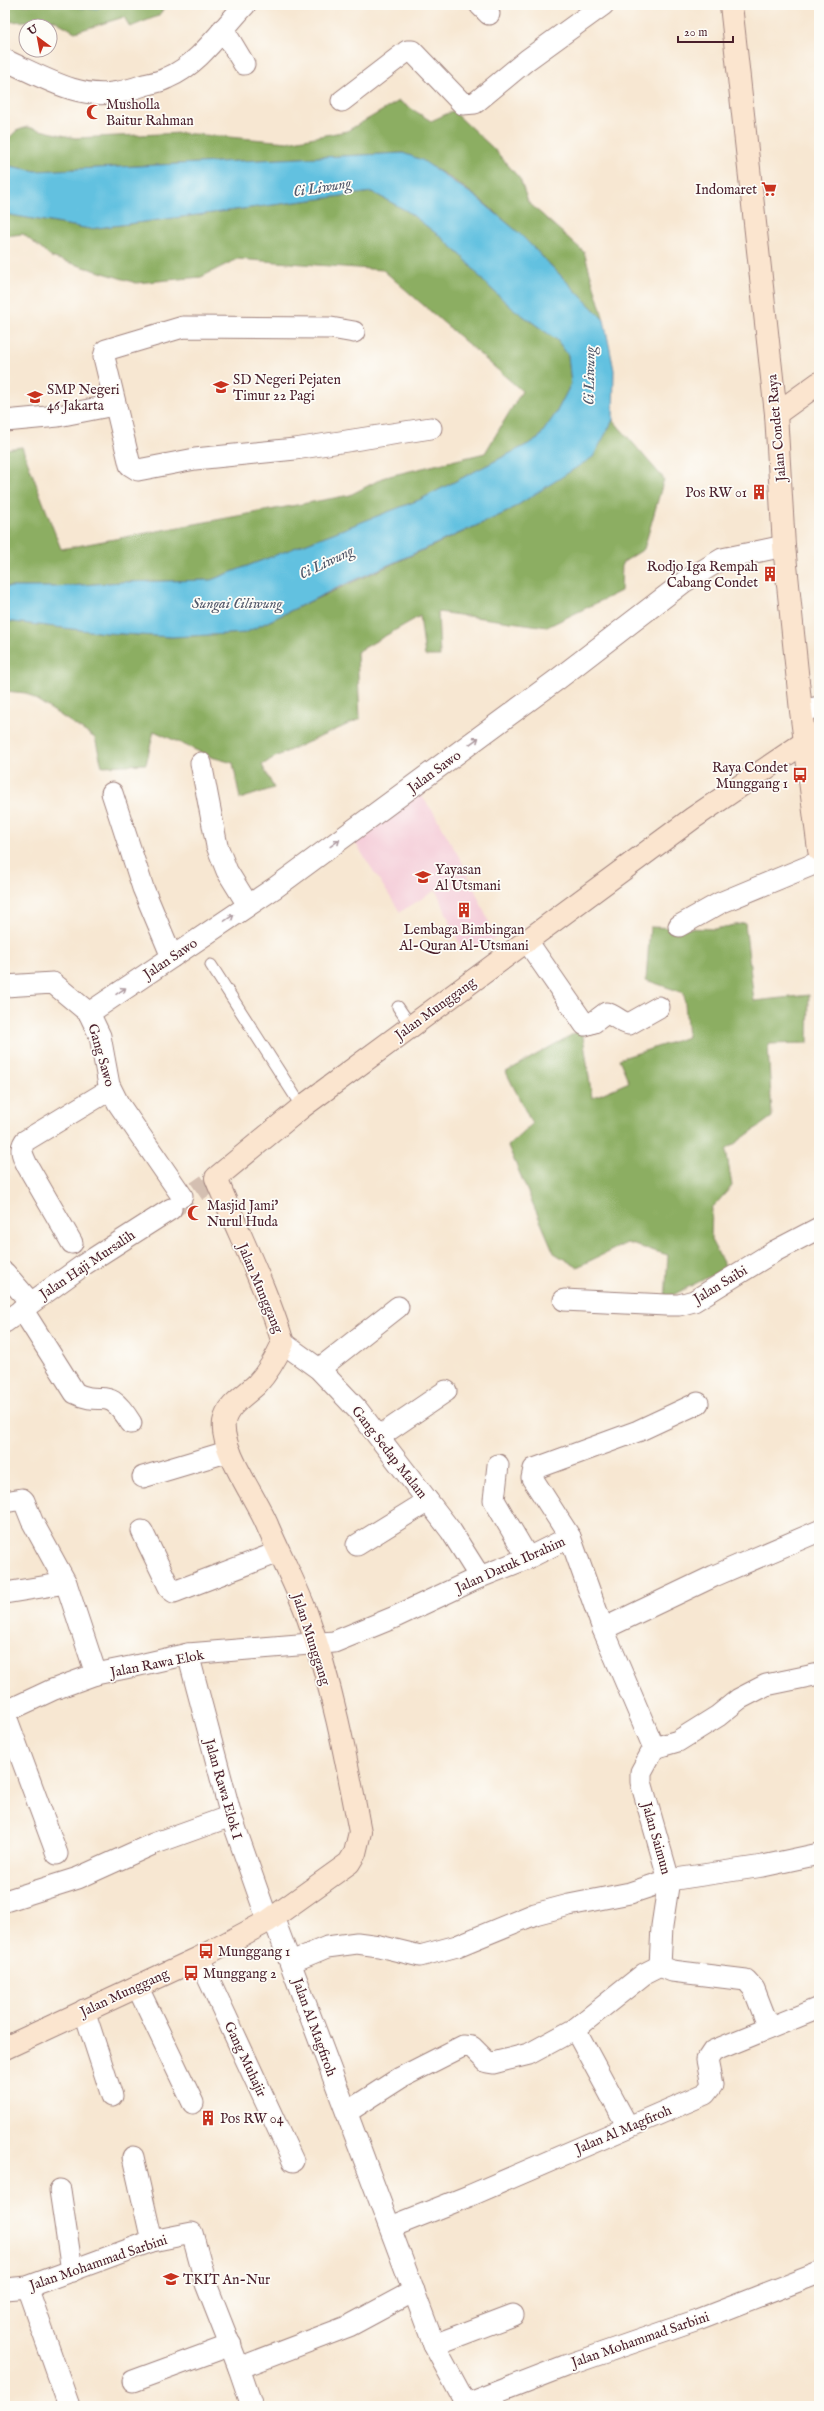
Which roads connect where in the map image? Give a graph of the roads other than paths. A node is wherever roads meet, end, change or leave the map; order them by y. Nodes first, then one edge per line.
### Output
1 (245, 5) edge
2 (603, 5) edge
3 (731, 5) edge
4 (223, 29) junction
5 (5, 60) edge
6 (244, 64) dead end
7 (342, 101) dead end
8 (354, 332) dead end
9 (819, 383) edge
10 (114, 405) junction
11 (776, 414) junction
12 (5, 421) edge
13 (431, 428) dead end
14 (784, 546) junction
15 (810, 709) edge
16 (805, 742) junction
17 (201, 763) dead end
18 (112, 793) dead end
19 (819, 850) edge
20 (819, 862) edge
21 (248, 906) junction
22 (679, 926) dead end
23 (527, 941) junction
24 (172, 957) junction
25 (211, 965) dead end
26 (5, 986) edge
27 (398, 1007) dead end
28 (659, 1007) dead end
29 (89, 1013) junction
30 (411, 1026) junction
31 (101, 1095) dead end
32 (302, 1107) junction
33 (177, 1203) joint
34 (819, 1228) edge
35 (78, 1253) junction
36 (5, 1273) edge
37 (564, 1300) dead end
38 (26, 1305) junction
39 (398, 1307) dead end
40 (5, 1322) edge
41 (283, 1343) junction
42 (319, 1369) junction
43 (446, 1390) dead end
44 (698, 1403) dead end
45 (131, 1423) dead end
46 (380, 1436) junction
47 (230, 1451) junction
48 (498, 1465) dead end
49 (143, 1477) dead end
50 (428, 1501) junction
51 (5, 1502) edge
52 (819, 1530) edge
53 (142, 1531) dead end
54 (570, 1537) junction
55 (357, 1545) dead end
56 (279, 1552) junction
57 (528, 1558) junction
58 (480, 1577) junction
59 (66, 1583) junction
60 (5, 1593) edge
61 (603, 1630) junction
62 (317, 1645) junction
63 (188, 1654) junction
64 (96, 1674) junction
65 (819, 1674) edge
66 (5, 1713) edge
67 (654, 1748) junction
68 (231, 1816) junction
69 (57, 1854) dead end
70 (819, 1854) edge
71 (669, 1880) junction
72 (5, 1901) edge
73 (270, 1919) junction
74 (199, 1958) junction
75 (291, 1962) junction
76 (660, 1966) junction
77 (137, 1986) junction
78 (819, 2008) edge
79 (84, 2010) junction
80 (769, 2028) junction
81 (575, 2029) junction
82 (5, 2048) edge
83 (112, 2096) dead end
84 (193, 2103) dead end
85 (347, 2112) junction
86 (628, 2127) junction
87 (133, 2157) dead end
88 (293, 2161) dead end
89 (60, 2190) dead end
90 (391, 2227) junction
91 (152, 2240) junction
92 (72, 2271) junction
93 (819, 2274) edge
94 (27, 2287) junction
95 (5, 2289) edge
96 (414, 2291) junction
97 (513, 2315) dead end
98 (231, 2344) junction
99 (434, 2345) junction
100 (240, 2368) junction
101 (133, 2381) dead end
102 (465, 2405) edge
103 (69, 2406) edge
104 (252, 2406) edge

1 - 4 street
2 - 7 street
3 - 11 street, Jalan Condet Raya
4 - 5 street
4 - 6 street
8 - 10 street
9 - 11 street
10 - 12 street
10 - 13 street
11 - 14 street, Jalan Condet Raya
14 - 15 street, Jalan Condet Raya
21 -> 14 street, Jalan Sawo
15 - 16 street, Jalan Condet Raya
16 - 19 street, Jalan Condet Raya
16 - 23 street, Jalan Munggang
17 - 21 street
18 - 24 street
20 - 22 street
24 -> 21 street, Jalan Sawo
23 - 28 street
23 - 30 street, Jalan Munggang
29 -> 24 street, Jalan Sawo
25 - 32 lane
26 - 29 street, Gang Sawo
27 - 30 lane
29 - 33 street, Gang Sawo
30 - 32 street, Jalan Munggang
31 - 35 street
32 - 41 street, Jalan Munggang
33 - 35 street, Jalan Haji Mursalih
34 - 37 street, Jalan Saibi
35 - 38 street, Jalan Haji Mursalih
36 - 38 street
38 - 40 street, Jalan Haji Mursalih
38 - 45 street
39 - 42 street
41 - 42 street, Gang Sedap Malam
41 - 47 street, Jalan Munggang
42 - 46 street, Gang Sedap Malam
43 - 46 street
44 - 54 street
46 - 50 street, Gang Sedap Malam
47 - 49 street
47 - 56 street, Jalan Munggang
48 - 57 street
50 - 55 street
50 - 58 street, Gang Sedap Malam
51 - 59 street
52 - 61 street
53 - 56 street
54 - 57 street, Jalan Datuk Ibrahim
54 - 61 street, Jalan Datuk Ibrahim
56 - 62 street, Jalan Munggang
57 - 58 street, Jalan Datuk Ibrahim
58 - 62 street, Jalan Datuk Ibrahim
59 - 60 street
59 - 64 street
61 - 67 street
62 - 63 street, Jalan Rawa Elok
62 - 73 street, Jalan Munggang
63 - 64 street, Jalan Rawa Elok
63 - 68 street, Jalan Rawa Elok I
64 - 66 street, Jalan Rawa Elok
65 - 67 street
66 - 69 street
67 - 71 street, Jalan Saimun
68 - 72 street
68 - 73 street, Jalan Rawa Elok I
70 - 71 street
71 - 75 street
71 - 76 street, Jalan Saimun
73 - 74 street, Jalan Munggang
73 - 75 street, Jalan Al Magfiroh
74 - 77 street, Jalan Munggang
74 - 88 street, Gang Muhajir
75 - 85 street, Jalan Al Magfiroh
76 - 80 street
76 - 81 street
77 - 79 street, Jalan Munggang
77 - 84 street
78 - 80 street, Jalan Al Magfiroh
79 - 82 street, Jalan Munggang
79 - 83 street
80 - 86 street, Jalan Al Magfiroh
81 - 85 street
81 - 86 street
85 - 90 street, Jalan Al Magfiroh
86 - 90 street, Jalan Al Magfiroh
87 - 91 street
89 - 92 street
90 - 96 street, Jalan Al Magfiroh
91 - 92 street, Jalan Mohammad Sarbini
91 - 98 street, Jalan Mohammad Sarbini
92 - 94 street, Jalan Mohammad Sarbini
93 - 102 street, Jalan Mohammad Sarbini
94 - 95 street, Jalan Mohammad Sarbini
94 - 103 street
96 - 99 street, Jalan Al Magfiroh
96 - 100 street
97 - 99 street
98 - 100 street, Jalan Mohammad Sarbini
98 - 101 street
99 - 102 street, Jalan Al Magfiroh
100 - 104 street, Jalan Mohammad Sarbini

